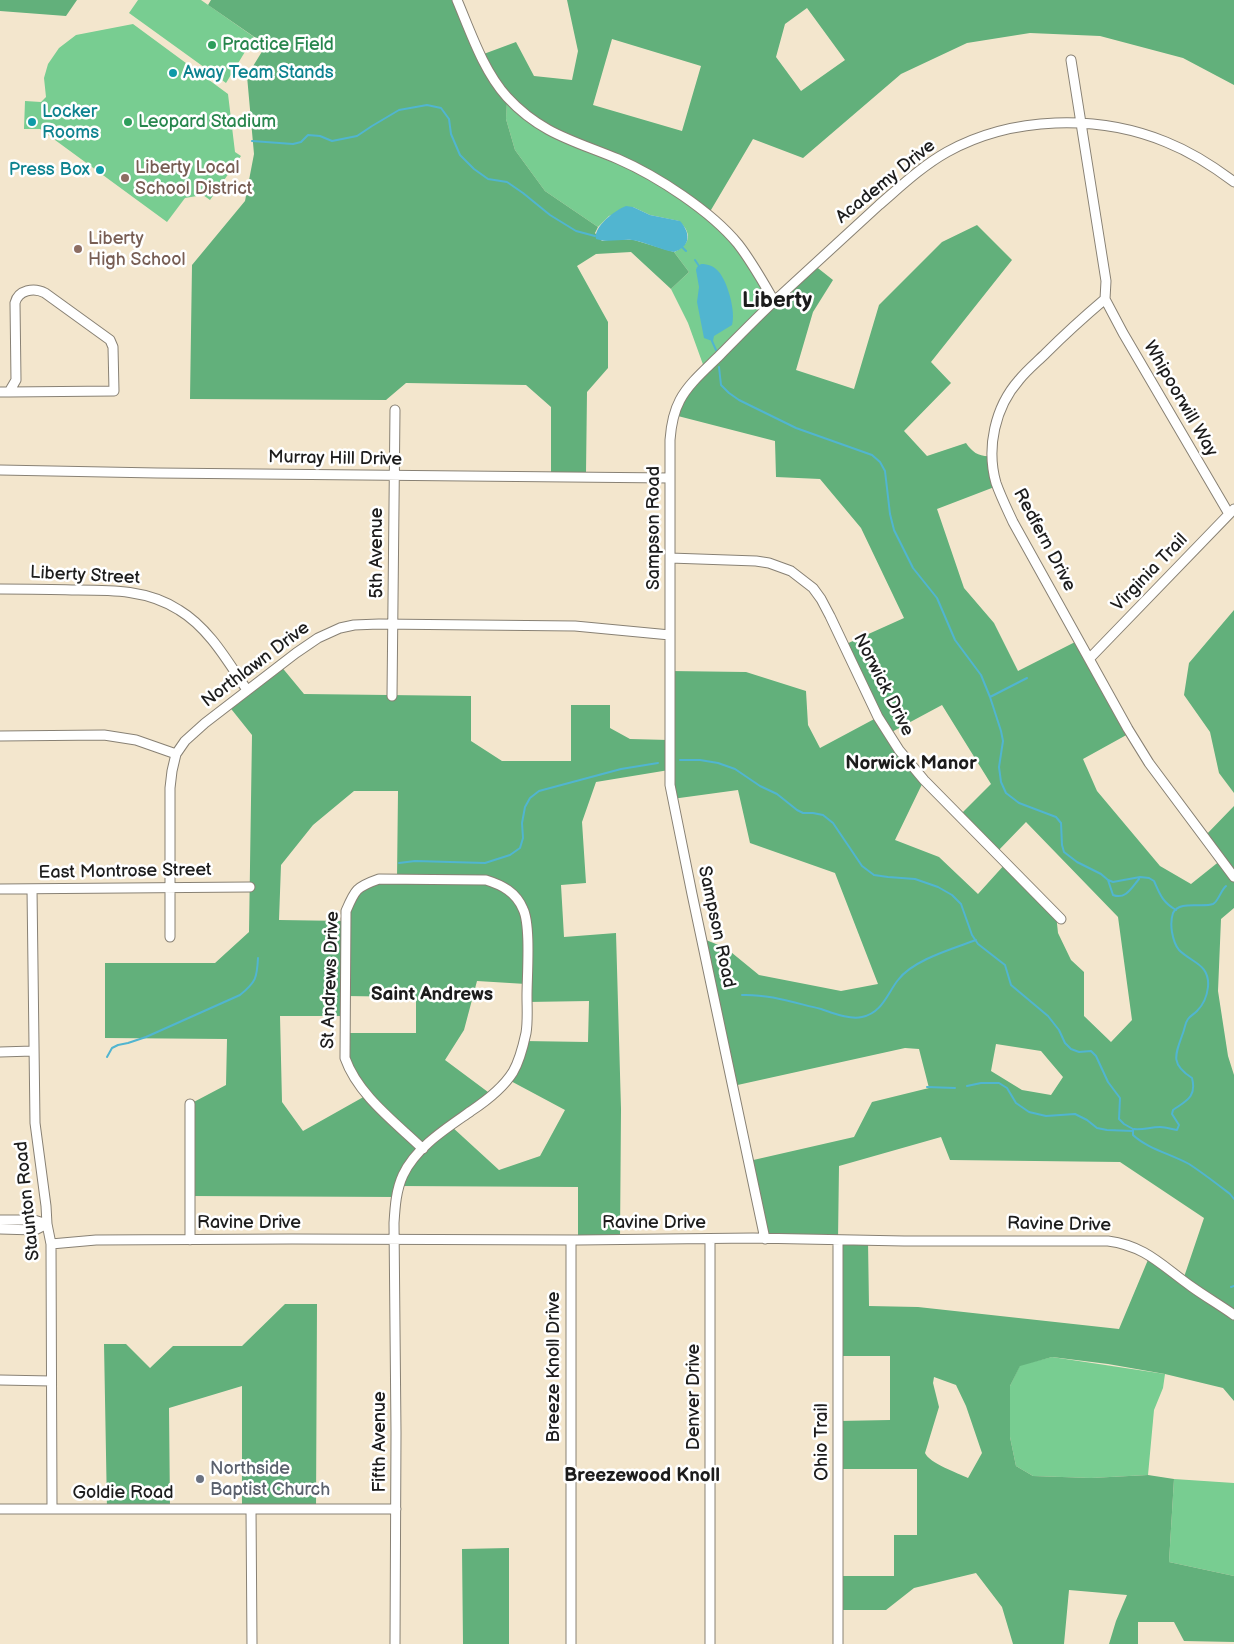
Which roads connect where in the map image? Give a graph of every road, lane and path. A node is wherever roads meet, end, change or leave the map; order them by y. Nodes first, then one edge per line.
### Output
1 (457, 0) edge
2 (1071, 60) dead end
3 (1081, 124) junction
4 (1234, 182) edge
5 (1106, 299) junction
6 (774, 301) junction
7 (4, 392) edge
8 (395, 410) dead end
9 (0, 470) edge
10 (394, 476) junction
11 (670, 478) junction
12 (1231, 511) edge
13 (670, 558) junction
14 (0, 588) edge
15 (393, 624) junction
16 (670, 635) junction
17 (1089, 659) junction
18 (247, 690) junction
19 (392, 696) dead end
20 (0, 736) edge
21 (176, 754) junction
22 (1234, 877) edge
23 (170, 887) junction
24 (250, 887) dead end
25 (0, 889) edge
26 (32, 889) junction
27 (1060, 919) dead end
28 (170, 937) dead end
29 (33, 1051) junction
30 (0, 1052) edge
31 (190, 1104) dead end
32 (423, 1149) junction
33 (0, 1220) edge
34 (47, 1224) junction
35 (0, 1229) edge
36 (766, 1239) junction
37 (190, 1240) junction
38 (395, 1240) junction
39 (571, 1240) junction
40 (710, 1240) junction
41 (838, 1241) junction
42 (52, 1244) junction
43 (1234, 1315) edge
44 (0, 1380) edge
45 (51, 1381) junction
46 (0, 1509) edge
47 (52, 1509) junction
48 (251, 1509) junction
49 (396, 1509) junction
50 (252, 1644) edge
51 (396, 1644) edge
52 (571, 1644) edge
53 (710, 1644) edge
54 (838, 1644) edge

1 - 6 street
2 - 3 street
3 - 4 street, Academy Drive
3 - 5 street
3 - 6 street, Academy Drive
5 - 12 street, Whipoorwill Way
5 - 17 street, Redfern Drive
6 - 11 street, Sampson Road
7 - 7 street
8 - 10 street, 5th Avenue
9 - 10 street, Murray Hill Drive
10 - 11 street, Murray Hill Drive
10 - 15 street, 5th Avenue
11 - 13 street, Sampson Road
12 - 17 street, Virginia Trail
13 - 16 street, Sampson Road
13 - 27 street, Norwick Drive
14 - 18 street, Liberty Street
15 - 16 street, Northlawn Drive
15 - 18 street, Northlawn Drive
15 - 19 street, 5th Avenue
16 - 36 street, Sampson Road
17 - 22 street, Redfern Drive
18 - 21 street, Northlawn Drive
20 - 21 street
21 - 23 street, Northlawn Drive
23 - 24 street, East Montrose Street
23 - 26 street, East Montrose Street
23 - 28 street, Northlawn Drive
25 - 26 street, East Montrose Street
26 - 29 street, Staunton Road
29 - 30 street
29 - 34 street, Staunton Road
31 - 37 street
32 - 32 street, St Andrews Drive
32 - 38 street, St Andrews Drive
33 - 34 street
34 - 35 street
34 - 42 street, Staunton Road
36 - 40 street, Ravine Drive
36 - 41 street, Ravine Drive
37 - 38 street, Ravine Drive
37 - 42 street, Ravine Drive
38 - 39 street, Ravine Drive
38 - 49 street, Fifth Avenue
39 - 40 street, Ravine Drive
39 - 52 street, Breeze Knoll Drive
40 - 53 street, Denver Drive
41 - 43 street, Ravine Drive
41 - 54 street, Ohio Trail
42 - 45 street, Staunton Road
44 - 45 street
45 - 47 street, Staunton Road
46 - 47 street, Goldie Road
47 - 48 street, Goldie Road
48 - 49 street, Goldie Road
48 - 50 street
49 - 51 street, Fifth Avenue

